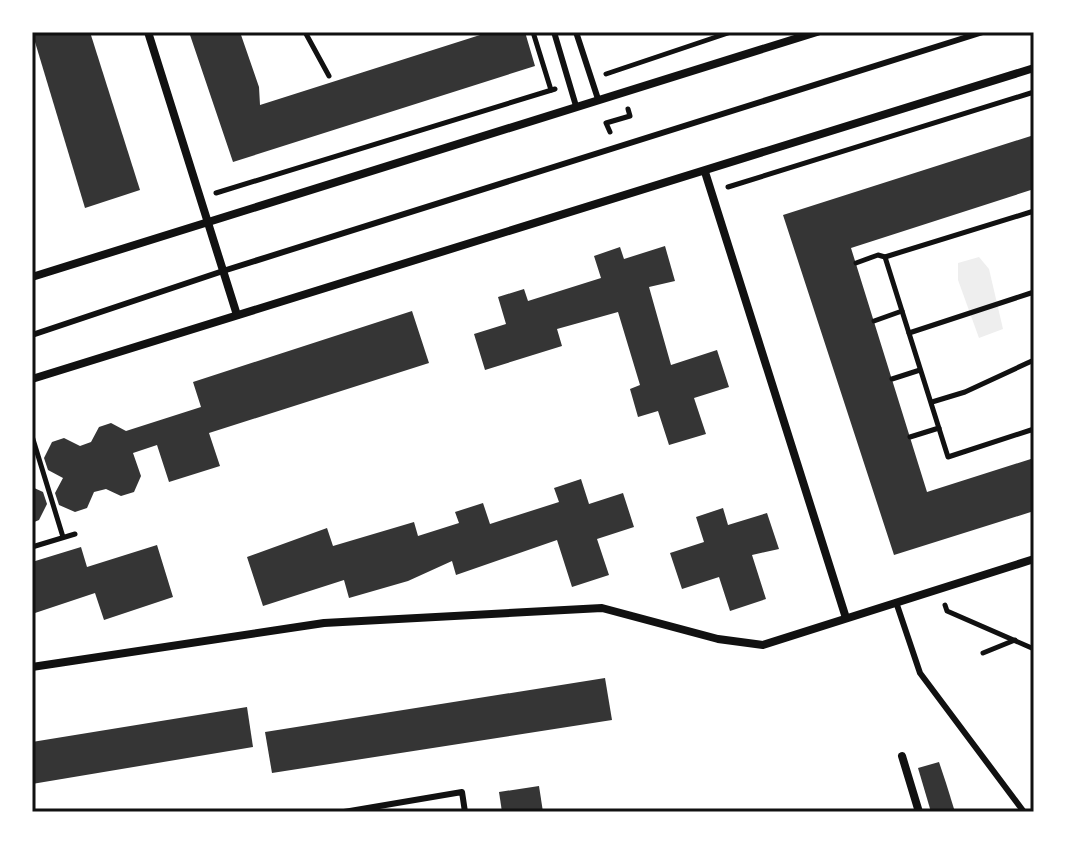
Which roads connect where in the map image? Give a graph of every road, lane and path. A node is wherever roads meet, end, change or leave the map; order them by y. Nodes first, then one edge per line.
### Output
1 (148, 32) edge
2 (305, 32) edge
3 (533, 32) edge
4 (554, 32) edge
5 (576, 32) edge
6 (731, 32) edge
7 (817, 32) edge
8 (983, 32) edge
9 (1034, 68) edge
10 (329, 76) dead end
11 (591, 79) junction
12 (570, 85) junction
13 (551, 90) junction
14 (1034, 92) edge
15 (598, 99) junction
16 (576, 106) junction
17 (705, 172) junction
18 (712, 193) junction
19 (201, 199) junction
20 (1034, 211) edge
21 (208, 222) junction
22 (885, 257) junction
23 (856, 263) dead end
24 (223, 271) junction
25 (32, 277) edge
26 (1034, 292) edge
27 (902, 311) junction
28 (237, 315) junction
29 (874, 321) dead end
30 (909, 333) junction
31 (32, 335) edge
32 (1034, 360) edge
33 (920, 370) junction
34 (32, 379) edge
35 (892, 379) dead end
36 (931, 402) junction
37 (939, 428) junction
38 (1034, 429) edge
39 (32, 436) edge
40 (910, 437) dead end
41 (75, 534) dead end
42 (63, 537) junction
43 (32, 547) edge
44 (1034, 559) edge
45 (940, 589) junction
46 (896, 602) junction
47 (846, 618) junction
48 (1017, 639) junction
49 (1034, 649) edge
50 (983, 653) dead end
51 (32, 667) edge
52 (902, 756) dead end
53 (344, 812) edge
54 (465, 812) edge
55 (919, 812) edge
56 (1024, 812) edge

1 - 19 street
2 - 10 path
3 - 13 path
4 - 12 lane
5 - 11 lane
6 - 11 path
7 - 15 street
8 - 24 lane
9 - 17 street
11 - 15 lane
12 - 13 path
12 - 16 lane
13 - 19 path
14 - 18 path
15 - 16 street
16 - 21 street
17 - 18 street
17 - 28 street
18 - 47 street
19 - 21 street
20 - 22 path
21 - 24 street
21 - 25 street
22 - 23 path
22 - 27 path
24 - 28 street
24 - 31 lane
26 - 30 path
27 - 29 path
27 - 30 path
28 - 34 street
30 - 33 path
32 - 36 path
33 - 35 path
33 - 36 path
36 - 37 path
37 - 38 path
37 - 40 path
39 - 42 path
41 - 42 path
42 - 43 path
44 - 45 street
45 - 46 street
45 - 48 path
46 - 47 street
46 - 56 lane
47 - 51 street
48 - 49 path
48 - 50 path
52 - 55 street
53 - 54 lane

